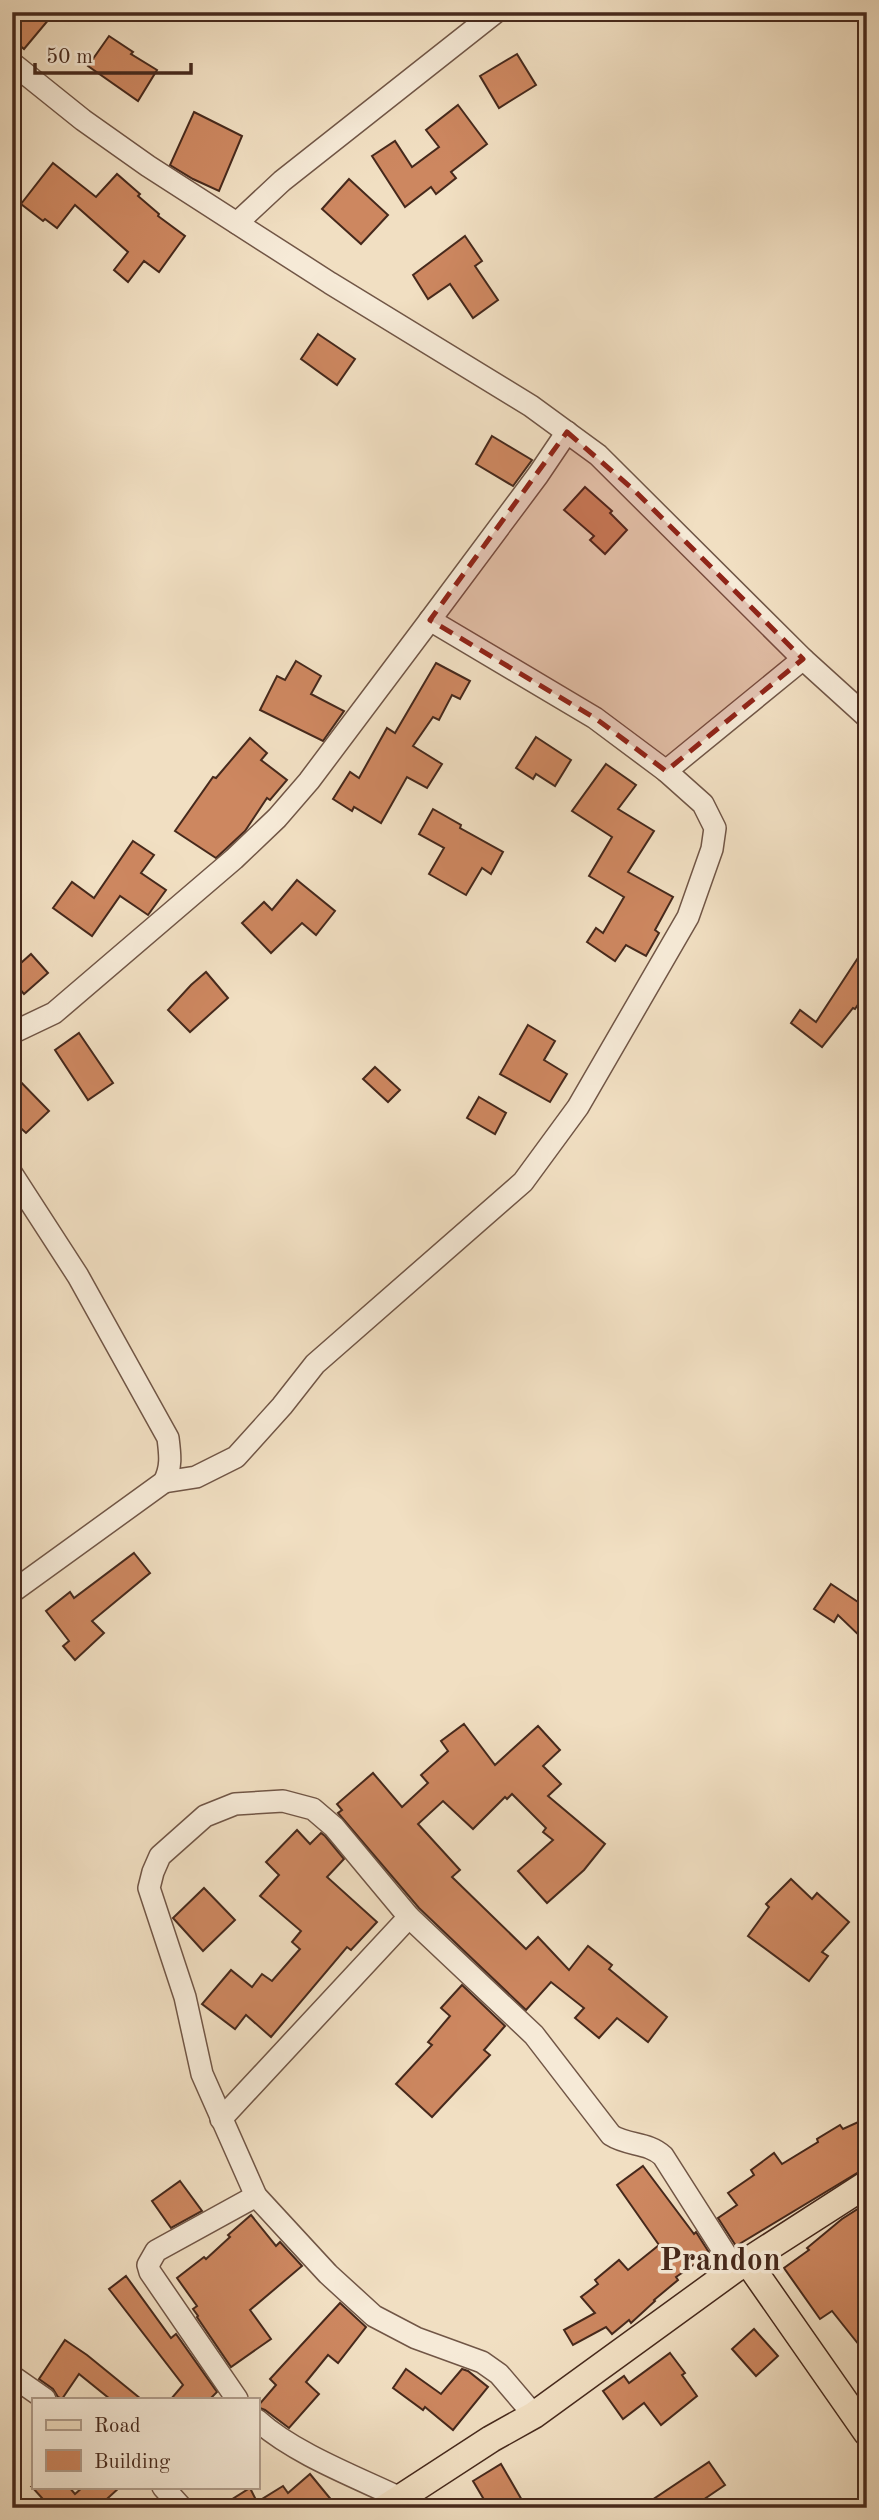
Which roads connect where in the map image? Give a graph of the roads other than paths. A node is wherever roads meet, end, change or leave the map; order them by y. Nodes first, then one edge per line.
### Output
1 (496, 12) edge
2 (13, 64) edge
3 (237, 223) junction
4 (567, 432) junction
5 (430, 621) junction
6 (803, 659) junction
7 (867, 717) edge
8 (666, 771) junction
9 (12, 1033) edge
10 (12, 1174) edge
11 (164, 1482) junction
12 (12, 1592) edge
13 (409, 1917) junction
14 (221, 2119) junction
15 (867, 2184) edge
16 (256, 2196) junction
17 (741, 2265) junction
18 (12, 2376) edge
19 (44, 2398) edge
20 (236, 2398) edge
21 (534, 2415) junction
22 (259, 2422) edge
23 (867, 2433) edge
24 (164, 2488) edge
25 (393, 2503) edge
26 (182, 2508) edge

1 - 3 street
2 - 3 street
3 - 4 street
4 - 5 street
4 - 6 street
5 - 8 street
5 - 9 street
6 - 7 street
6 - 8 street
8 - 11 street
10 - 11 street
11 - 12 street
13 - 14 street
13 - 14 street
13 - 17 street
14 - 16 street
15 - 17 main road
16 - 20 street
16 - 21 street
17 - 21 main road
17 - 23 main road
18 - 19 street
21 - 25 main road
22 - 25 street
24 - 26 street

